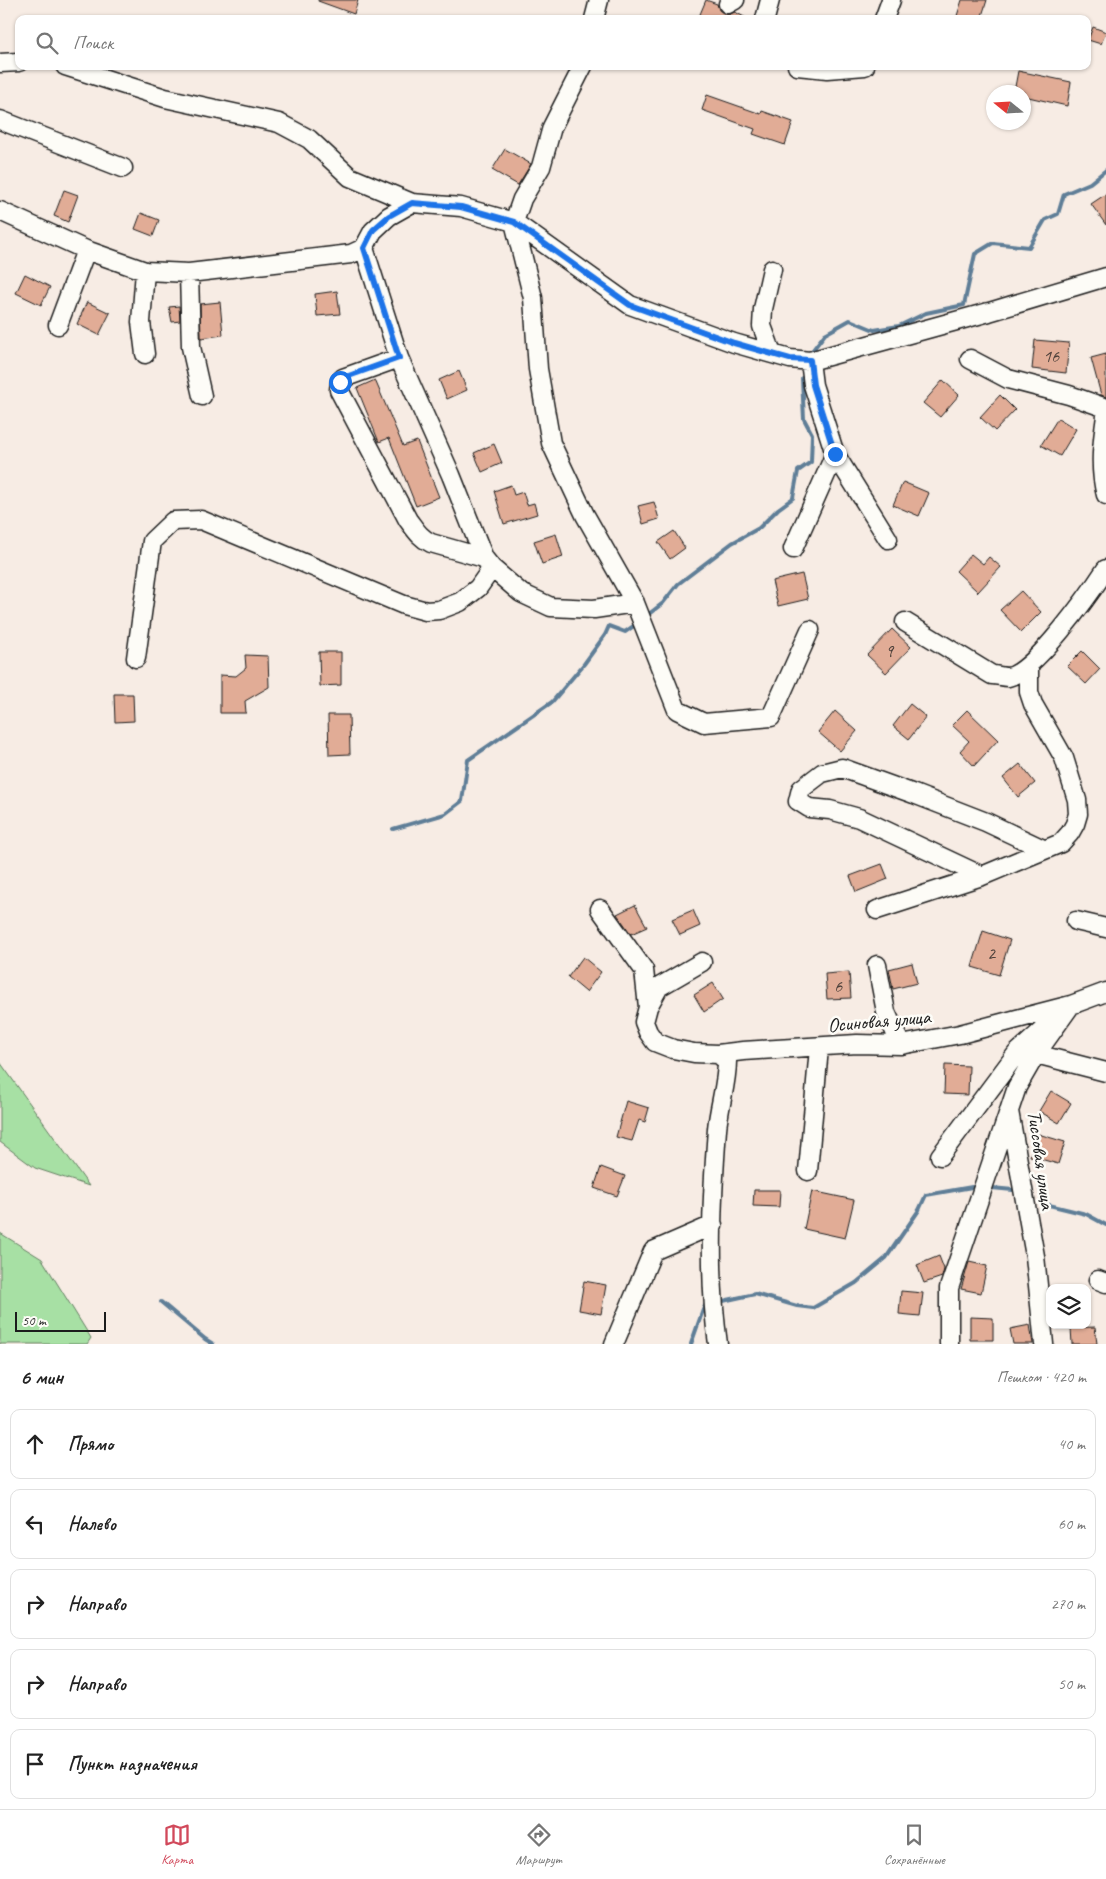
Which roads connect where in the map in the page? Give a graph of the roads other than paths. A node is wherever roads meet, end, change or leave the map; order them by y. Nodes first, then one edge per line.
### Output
1 (599, 0) edge
2 (770, 0) edge
3 (891, 0) edge
4 (595, 15) edge
5 (767, 15) edge
6 (885, 15) edge
7 (15, 62) edge
8 (0, 63) edge
9 (78, 70) edge
10 (581, 70) edge
11 (0, 120) edge
12 (123, 168) dead end
13 (412, 203) junction
14 (0, 211) edge
15 (514, 222) junction
16 (364, 248) junction
17 (86, 250) junction
18 (772, 270) dead end
19 (145, 271) junction
20 (189, 273) junction
21 (1106, 277) edge
22 (58, 325) dead end
23 (772, 353) junction
24 (145, 354) dead end
25 (399, 358) junction
26 (970, 359) dead end
27 (810, 360) junction
28 (202, 396) dead end
29 (1106, 408) edge
30 (1106, 416) edge
31 (835, 454) junction
32 (1106, 495) edge
33 (888, 539) dead end
34 (793, 550) dead end
35 (488, 563) junction
36 (1106, 569) edge
37 (640, 614) junction
38 (904, 622) dead end
39 (810, 630) dead end
40 (136, 658) dead end
41 (1028, 666) junction
42 (1043, 849) junction
43 (982, 876) junction
44 (600, 909) dead end
45 (877, 910) dead end
46 (1076, 921) dead end
47 (1106, 928) edge
48 (702, 962) dead end
49 (877, 965) dead end
50 (1106, 992) edge
51 (1071, 1005) junction
52 (648, 1007) junction
53 (901, 1045) junction
54 (819, 1048) junction
55 (718, 1054) junction
56 (1036, 1054) junction
57 (1106, 1072) edge
58 (1009, 1111) junction
59 (940, 1156) dead end
60 (808, 1172) dead end
61 (713, 1225) junction
62 (614, 1344) edge
63 (718, 1344) edge
64 (949, 1344) edge
65 (1044, 1344) edge

1 - 4 street
2 - 5 street
3 - 6 street
7 - 8 street
9 - 13 street
10 - 15 street
11 - 12 street
13 - 15 street
13 - 16 street
14 - 17 street
15 - 23 street
15 - 37 street
16 - 20 street
16 - 25 street
17 - 19 street
17 - 22 street
18 - 23 street
19 - 20 street
19 - 24 street
20 - 28 street
21 - 27 street
23 - 27 street
25 - 35 street
25 - 35 street
26 - 29 street
27 - 31 street
30 - 32 street
31 - 33 street
31 - 34 street
35 - 37 street
35 - 40 street
36 - 41 street
37 - 39 street
38 - 41 street
41 - 42 street
42 - 43 street
42 - 43 street
43 - 45 street
44 - 52 street
46 - 47 street
48 - 52 street
49 - 53 street
50 - 51 street
51 - 53 street, Осиновая улица
51 - 56 street, Тиссовая улица
51 - 59 street
52 - 55 street, Осиновая улица
53 - 54 street, Осиновая улица
54 - 55 street, Осиновая улица
54 - 60 street
55 - 61 street
56 - 57 street
56 - 58 street, Тиссовая улица
58 - 64 street
58 - 65 street, Тиссовая улица
61 - 62 street
61 - 63 street

